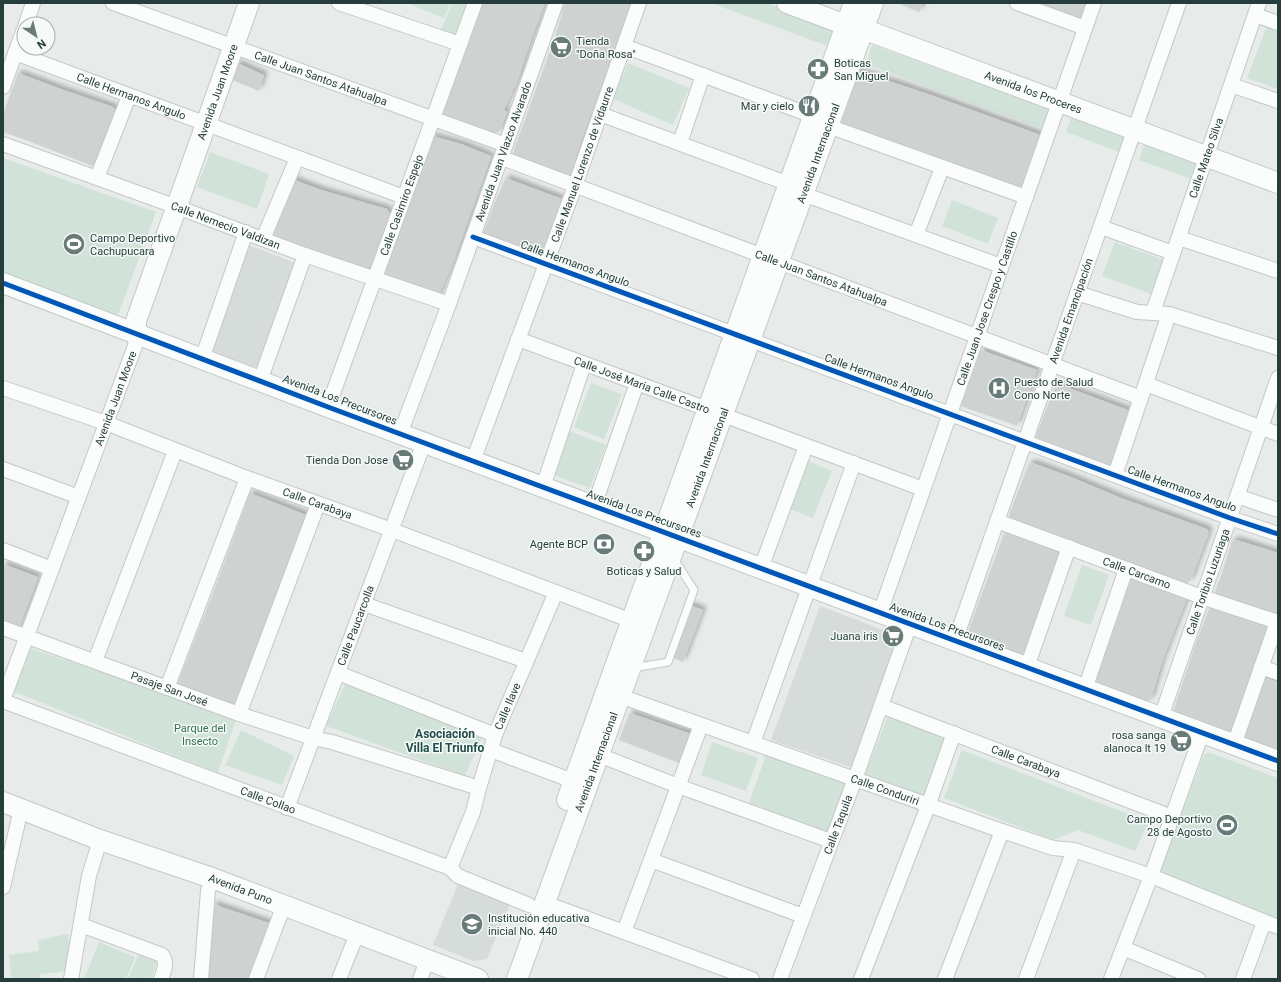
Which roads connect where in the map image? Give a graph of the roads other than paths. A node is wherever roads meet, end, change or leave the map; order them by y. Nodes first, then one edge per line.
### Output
1 (33, 3) edge
2 (112, 3) edge
3 (249, 3) edge
4 (339, 3) edge
5 (475, 3) edge
6 (556, 3) edge
7 (639, 3) edge
8 (787, 3) edge
9 (854, 3) edge
10 (873, 3) edge
11 (1017, 3) edge
12 (1094, 3) edge
13 (1180, 3) edge
14 (374, 9) edge
15 (1257, 9) edge
16 (29, 16) edge
17 (1278, 23) edge
18 (854, 27) junction
19 (1085, 28) junction
20 (460, 44) junction
21 (233, 46) junction
22 (624, 46) junction
23 (15, 53) joint
24 (703, 75) junction
25 (1231, 84) junction
26 (3, 87) edge
27 (129, 96) junction
28 (1278, 101) edge
29 (1059, 102) junction
30 (600, 114) junction
31 (433, 118) junction
32 (821, 121) junction
33 (206, 125) junction
34 (1134, 130) junction
35 (680, 143) junction
36 (3, 144) edge
37 (504, 152) junction
38 (1206, 157) junction
39 (297, 158) junction
40 (942, 168) junction
41 (97, 178) junction
42 (1278, 183) edge
43 (575, 186) junction
44 (796, 189) junction
45 (404, 197) junction
46 (1026, 197) junction
47 (177, 206) junction
48 (1101, 227) junction
49 (246, 232) junction
50 (916, 235) junction
51 (473, 237) junction
52 (1178, 238) junction
53 (263, 239) junction
54 (1173, 253) junction
55 (304, 255) junction
56 (770, 259) junction
57 (546, 264) junction
58 (1001, 266) junction
59 (1278, 271) edge
60 (374, 279) junction
61 (3, 283) edge
62 (1077, 293) junction
63 (449, 304) junction
64 (1153, 312) junction
65 (1169, 314) junction
66 (136, 334) junction
67 (742, 337) junction
68 (977, 337) junction
69 (518, 339) junction
70 (1278, 348) edge
71 (202, 359) junction
72 (584, 364) junction
73 (1052, 365) junction
74 (1278, 378) edge
75 (260, 381) junction
76 (637, 383) junction
77 (1146, 384) junction
78 (3, 388) edge
79 (1141, 398) junction
80 (328, 407) junction
81 (715, 412) junction
82 (950, 414) junction
83 (106, 423) junction
84 (1261, 427) junction
85 (400, 434) junction
86 (1278, 434) edge
87 (1025, 442) junction
88 (424, 443) junction
89 (806, 446) junction
90 (175, 450) junction
91 (473, 461) junction
92 (854, 464) junction
93 (3, 469) edge
94 (1115, 475) junction
95 (247, 478) junction
96 (543, 487) junction
97 (923, 489) junction
98 (79, 496) junction
99 (1237, 496) junction
100 (318, 504) junction
101 (594, 506) junction
102 (1278, 510) edge
103 (1230, 518) junction
104 (997, 521) junction
105 (392, 530) junction
106 (1278, 534) edge
107 (671, 541) junction
108 (1069, 547) junction
109 (3, 550) edge
110 (761, 568) junction
111 (52, 569) junction
112 (1126, 569) junction
113 (810, 587) junction
114 (556, 592) junction
115 (1202, 597) junction
116 (364, 604) junction
117 (880, 613) junction
118 (632, 621) junction
119 (1277, 622) edge
120 (910, 624) junction
121 (3, 628) edge
122 (26, 636) junction
123 (955, 641) junction
124 (526, 661) junction
125 (95, 662) junction
126 (1261, 667) junction
127 (1027, 668) junction
128 (630, 669) junction
129 (338, 673) junction
130 (1278, 673) edge
131 (167, 688) junction
132 (1085, 689) junction
133 (620, 696) junction
134 (3, 700) edge
135 (881, 706) junction
136 (239, 714) junction
137 (1161, 717) junction
138 (701, 725) junction
139 (1202, 733) junction
140 (954, 734) junction
141 (496, 735) junction
142 (313, 738) junction
143 (753, 743) junction
144 (1234, 745) junction
145 (491, 750) junction
146 (598, 755) junction
147 (1278, 761) edge
148 (855, 779) junction
149 (580, 784) junction
150 (678, 786) junction
151 (479, 788) junction
152 (3, 802) edge
153 (928, 806) junction
154 (287, 808) junction
155 (22, 809) junction
156 (1172, 817) junction
157 (1002, 831) junction
158 (100, 840) junction
159 (831, 841) junction
160 (1074, 850) junction
161 (651, 860) junction
162 (450, 868) junction
163 (1151, 876) junction
164 (212, 878) junction
165 (3, 887) edge
166 (537, 904) junction
167 (284, 905) junction
168 (803, 916) junction
169 (1264, 922) junction
170 (80, 925) junction
171 (1278, 928) edge
172 (624, 932) junction
173 (358, 934) junction
174 (1123, 948) junction
175 (427, 961) junction
176 (71, 979) edge
177 (161, 979) edge
178 (201, 979) edge
179 (256, 979) edge
180 (339, 979) edge
181 (420, 979) edge
182 (478, 979) edge
183 (503, 979) edge
184 (517, 979) edge
185 (752, 979) edge
186 (780, 979) edge
187 (861, 979) edge
188 (945, 979) edge
189 (1026, 979) edge
190 (1111, 979) edge
191 (1198, 979) edge
192 (1243, 979) edge

1 - 16 street
2 - 21 street, Calle Juan Santos Atahualpa
3 - 21 street, Avenida Juan Moore
4 - 14 street
5 - 20 street, Calle Casimiro Espejo
6 - 37 street, Avenida Juan Vlazco Alvarado
7 - 22 street, Calle Manuel Lorenzo de Vidaurre
8 - 18 street, Avenida los Proceres
9 - 18 street, Avenida Internacional
10 - 18 street, Avenida Internacional
11 - 19 street
12 - 19 street, Calle Juan Jose Crespo y Castillo
13 - 34 street, Avenida Emancipación
14 - 20 street
15 - 17 street
15 - 25 street, Calle Mateo Silva
18 - 29 street, Avenida los Proceres
18 - 32 street, Avenida Internacional
19 - 29 street, Calle Juan Jose Crespo y Castillo
20 - 31 street, Calle Casimiro Espejo
21 - 31 street, Calle Juan Santos Atahualpa
21 - 33 street, Avenida Juan Moore
22 - 24 street
22 - 30 street, Calle Manuel Lorenzo de Vidaurre
23 - 26 street
23 - 27 street, Calle Hermanos Angulo
24 - 32 street
24 - 35 street
25 - 28 street
25 - 38 street, Calle Mateo Silva
27 - 33 street, Calle Hermanos Angulo
27 - 41 street
29 - 34 street, Avenida los Proceres
29 - 46 street, Calle Juan Jose Crespo y Castillo
30 - 35 street
30 - 43 street, Calle Manuel Lorenzo de Vidaurre
31 - 37 street, Calle Juan Santos Atahualpa
31 - 45 street, Calle Casimiro Espejo
32 - 40 street
32 - 44 street, Avenida Internacional
33 - 39 street, Calle Hermanos Angulo
33 - 47 street, Avenida Juan Moore
34 - 38 street, Avenida los Proceres
34 - 48 street, Avenida Emancipación
35 - 44 street
36 - 41 street, Calle Nemecio Valdizan
37 - 43 street, Calle Juan Santos Atahualpa
37 - 51 street, Avenida Juan Vlazco Alvarado
38 - 42 street, Avenida los Proceres
38 - 52 street, Calle Mateo Silva
39 - 45 street, Calle Hermanos Angulo
39 - 53 street
40 - 46 street
40 - 50 street
41 - 47 street, Calle Nemecio Valdizan
43 - 56 street, Calle Juan Santos Atahualpa
43 - 57 street, Calle Manuel Lorenzo de Vidaurre
44 - 50 street
44 - 56 street, Avenida Internacional
45 - 60 street, Calle Casimiro Espejo
46 - 58 street, Calle Juan Jose Crespo y Castillo
47 - 49 street, Calle Nemecio Valdizan
47 - 66 street, Avenida Juan Moore
48 - 54 street
48 - 62 street, Avenida Emancipación
49 - 53 street, Calle Nemecio Valdizan
49 - 71 street
50 - 58 street
51 - 57 street, Calle Hermanos Angulo
51 - 63 street, Avenida Juan Vlazco Alvarado
52 - 54 street, Calle Mateo Silva
52 - 59 street
53 - 55 street, Calle Nemecio Valdizan
54 - 64 street, Calle Mateo Silva
55 - 60 street, Calle Nemecio Valdizan
55 - 75 street
56 - 67 street, Avenida Internacional
56 - 68 street, Calle Juan Santos Atahualpa
57 - 67 street, Calle Hermanos Angulo
57 - 69 street, Calle Manuel Lorenzo de Vidaurre
58 - 68 street, Calle Juan Jose Crespo y Castillo
60 - 63 street, Calle Nemecio Valdizan
60 - 80 street, Calle Casimiro Espejo
61 - 66 street, Avenida Los Precursores
62 - 64 street
62 - 73 street, Avenida Emancipación
63 - 85 street, Avenida Juan Vlazco Alvarado
64 - 65 street
65 - 70 street
65 - 77 street
66 - 71 street, Avenida Los Precursores
66 - 83 street, Avenida Juan Moore
67 - 81 street, Avenida Internacional
67 - 82 street, Calle Hermanos Angulo
68 - 73 street, Calle Juan Santos Atahualpa
68 - 82 street, Calle Juan Jose Crespo y Castillo
69 - 72 street, Calle José Maria Calle Castro
69 - 91 street, Calle Manuel Lorenzo de Vidaurre
71 - 75 street, Avenida Los Precursores
72 - 76 street, Calle José Maria Calle Castro
72 - 96 street
73 - 79 street, Calle Juan Santos Atahualpa
73 - 87 street, Avenida Emancipación
74 - 84 street, Calle Toribio Luzuriaga
75 - 80 street, Avenida Los Precursores
76 - 81 street, Calle José Maria Calle Castro
76 - 101 street
77 - 79 street
77 - 84 street
78 - 83 street, Calle Carabaya
79 - 94 street
80 - 85 street, Avenida Los Precursores
81 - 89 street, Calle José Maria Calle Castro
81 - 107 street, Avenida Internacional
82 - 87 street, Calle Hermanos Angulo
82 - 97 street, Calle Juan Jose Crespo y Castillo
83 - 90 street, Calle Carabaya
83 - 98 street, Avenida Juan Moore
84 - 86 street
84 - 99 street, Calle Toribio Luzuriaga
85 - 88 street, Avenida Los Precursores
87 - 94 street, Calle Hermanos Angulo
87 - 104 street, Avenida Emancipación
88 - 91 street, Avenida Los Precursores
88 - 105 street, Calle Paucarcolla
89 - 92 street, Calle José Maria Calle Castro
89 - 110 street
90 - 95 street, Calle Carabaya
90 - 125 street
91 - 96 street, Avenida Los Precursores
92 - 97 street, Calle José Maria Calle Castro
92 - 113 street
93 - 98 street
94 - 103 street, Calle Hermanos Angulo
95 - 100 street, Calle Carabaya
95 - 131 street
96 - 101 street, Avenida Los Precursores
97 - 117 street, Calle Juan Jose Crespo y Castillo
98 - 111 street, Avenida Juan Moore
99 - 102 street, Calle Hermanos Angulo
99 - 103 street, Calle Toribio Luzuriaga
100 - 105 street, Calle Carabaya
100 - 136 street
101 - 107 street, Avenida Los Precursores
103 - 106 street, Calle Hermanos Angulo
103 - 115 street, Calle Toribio Luzuriaga
104 - 108 street, Calle Carcamo
104 - 123 street, Avenida Emancipación
105 - 114 street, Calle Carabaya
105 - 116 street, Calle Paucarcolla
107 - 110 street, Avenida Los Precursores
107 - 118 street, Avenida Internacional
107 - 128 street, Avenida Internacional
107 - 128 lane
108 - 112 street, Calle Carcamo
108 - 127 street
109 - 111 street
110 - 113 street, Avenida Los Precursores
111 - 122 street, Avenida Juan Moore
112 - 115 street, Calle Carcamo
112 - 132 street
113 - 117 street, Avenida Los Precursores
113 - 143 street
114 - 118 street, Calle Carabaya
114 - 124 street, Calle Ilave
115 - 119 street, Calle Carcamo
115 - 137 street, Calle Toribio Luzuriaga
116 - 124 street
116 - 129 street, Calle Paucarcolla
117 - 120 street, Avenida Los Precursores
118 - 149 street, Avenida Internacional
119 - 126 street
120 - 123 street, Avenida Los Precursores
120 - 135 street, Calle Taquila
121 - 122 street, Pasaje San José
122 - 125 street, Pasaje San José
122 - 134 street, Avenida Juan Moore
123 - 127 street, Avenida Los Precursores
124 - 141 street, Calle Ilave
125 - 131 street, Pasaje San José
126 - 130 street
126 - 144 street
127 - 132 street, Avenida Los Precursores
128 - 133 street, Avenida Internacional
129 - 141 street
129 - 142 street, Calle Paucarcolla
131 - 136 street, Pasaje San José
132 - 137 street, Avenida Los Precursores
133 - 138 street, Calle Conduriri
133 - 146 street, Avenida Internacional
134 - 154 street, Calle Collao
135 - 140 street, Calle Carabaya
135 - 148 street, Calle Taquila
136 - 142 street, Pasaje San José
137 - 139 street, Avenida Los Precursores
138 - 143 street, Calle Conduriri
138 - 150 street
139 - 144 street, Avenida Los Precursores
139 - 156 street
140 - 153 street
140 - 156 street, Calle Carabaya
141 - 145 street, Calle Ilave
142 - 151 street, Pasaje San José
142 - 154 street, Calle Paucarcolla
143 - 148 street, Calle Conduriri
144 - 147 street, Avenida Los Precursores
145 - 149 street
145 - 151 street, Calle Ilave
146 - 149 street, Avenida Internacional
146 - 150 street
148 - 153 street, Calle Conduriri
148 - 159 street, Calle Taquila
149 - 166 street, Avenida Internacional
150 - 159 street
150 - 161 street
151 - 162 street, Calle Ilave
152 - 155 street, Avenida Puno
153 - 157 street, Calle Conduriri
153 - 187 street
154 - 162 street, Calle Collao
155 - 158 street, Avenida Puno
155 - 165 street
156 - 163 street
157 - 160 street, Calle Conduriri
157 - 188 street
158 - 164 street, Avenida Puno
158 - 170 street
159 - 168 street, Calle Taquila
160 - 163 street, Calle Conduriri
160 - 189 street
161 - 168 street
161 - 172 street
162 - 166 street, Calle Collao
163 - 169 street, Calle Conduriri
163 - 174 street
164 - 167 street, Avenida Puno
164 - 178 street
166 - 172 street, Calle Collao
166 - 183 street, Avenida Internacional
166 - 184 street, Avenida Internacional
167 - 173 street, Avenida Puno
167 - 179 street
168 - 186 street, Calle Taquila
169 - 171 street, Calle Conduriri
169 - 192 street
170 - 176 street
170 - 177 street
172 - 185 street, Calle Collao
173 - 175 street, Avenida Puno
173 - 180 street
174 - 190 street
174 - 191 street
175 - 181 street
175 - 182 street, Avenida Puno

